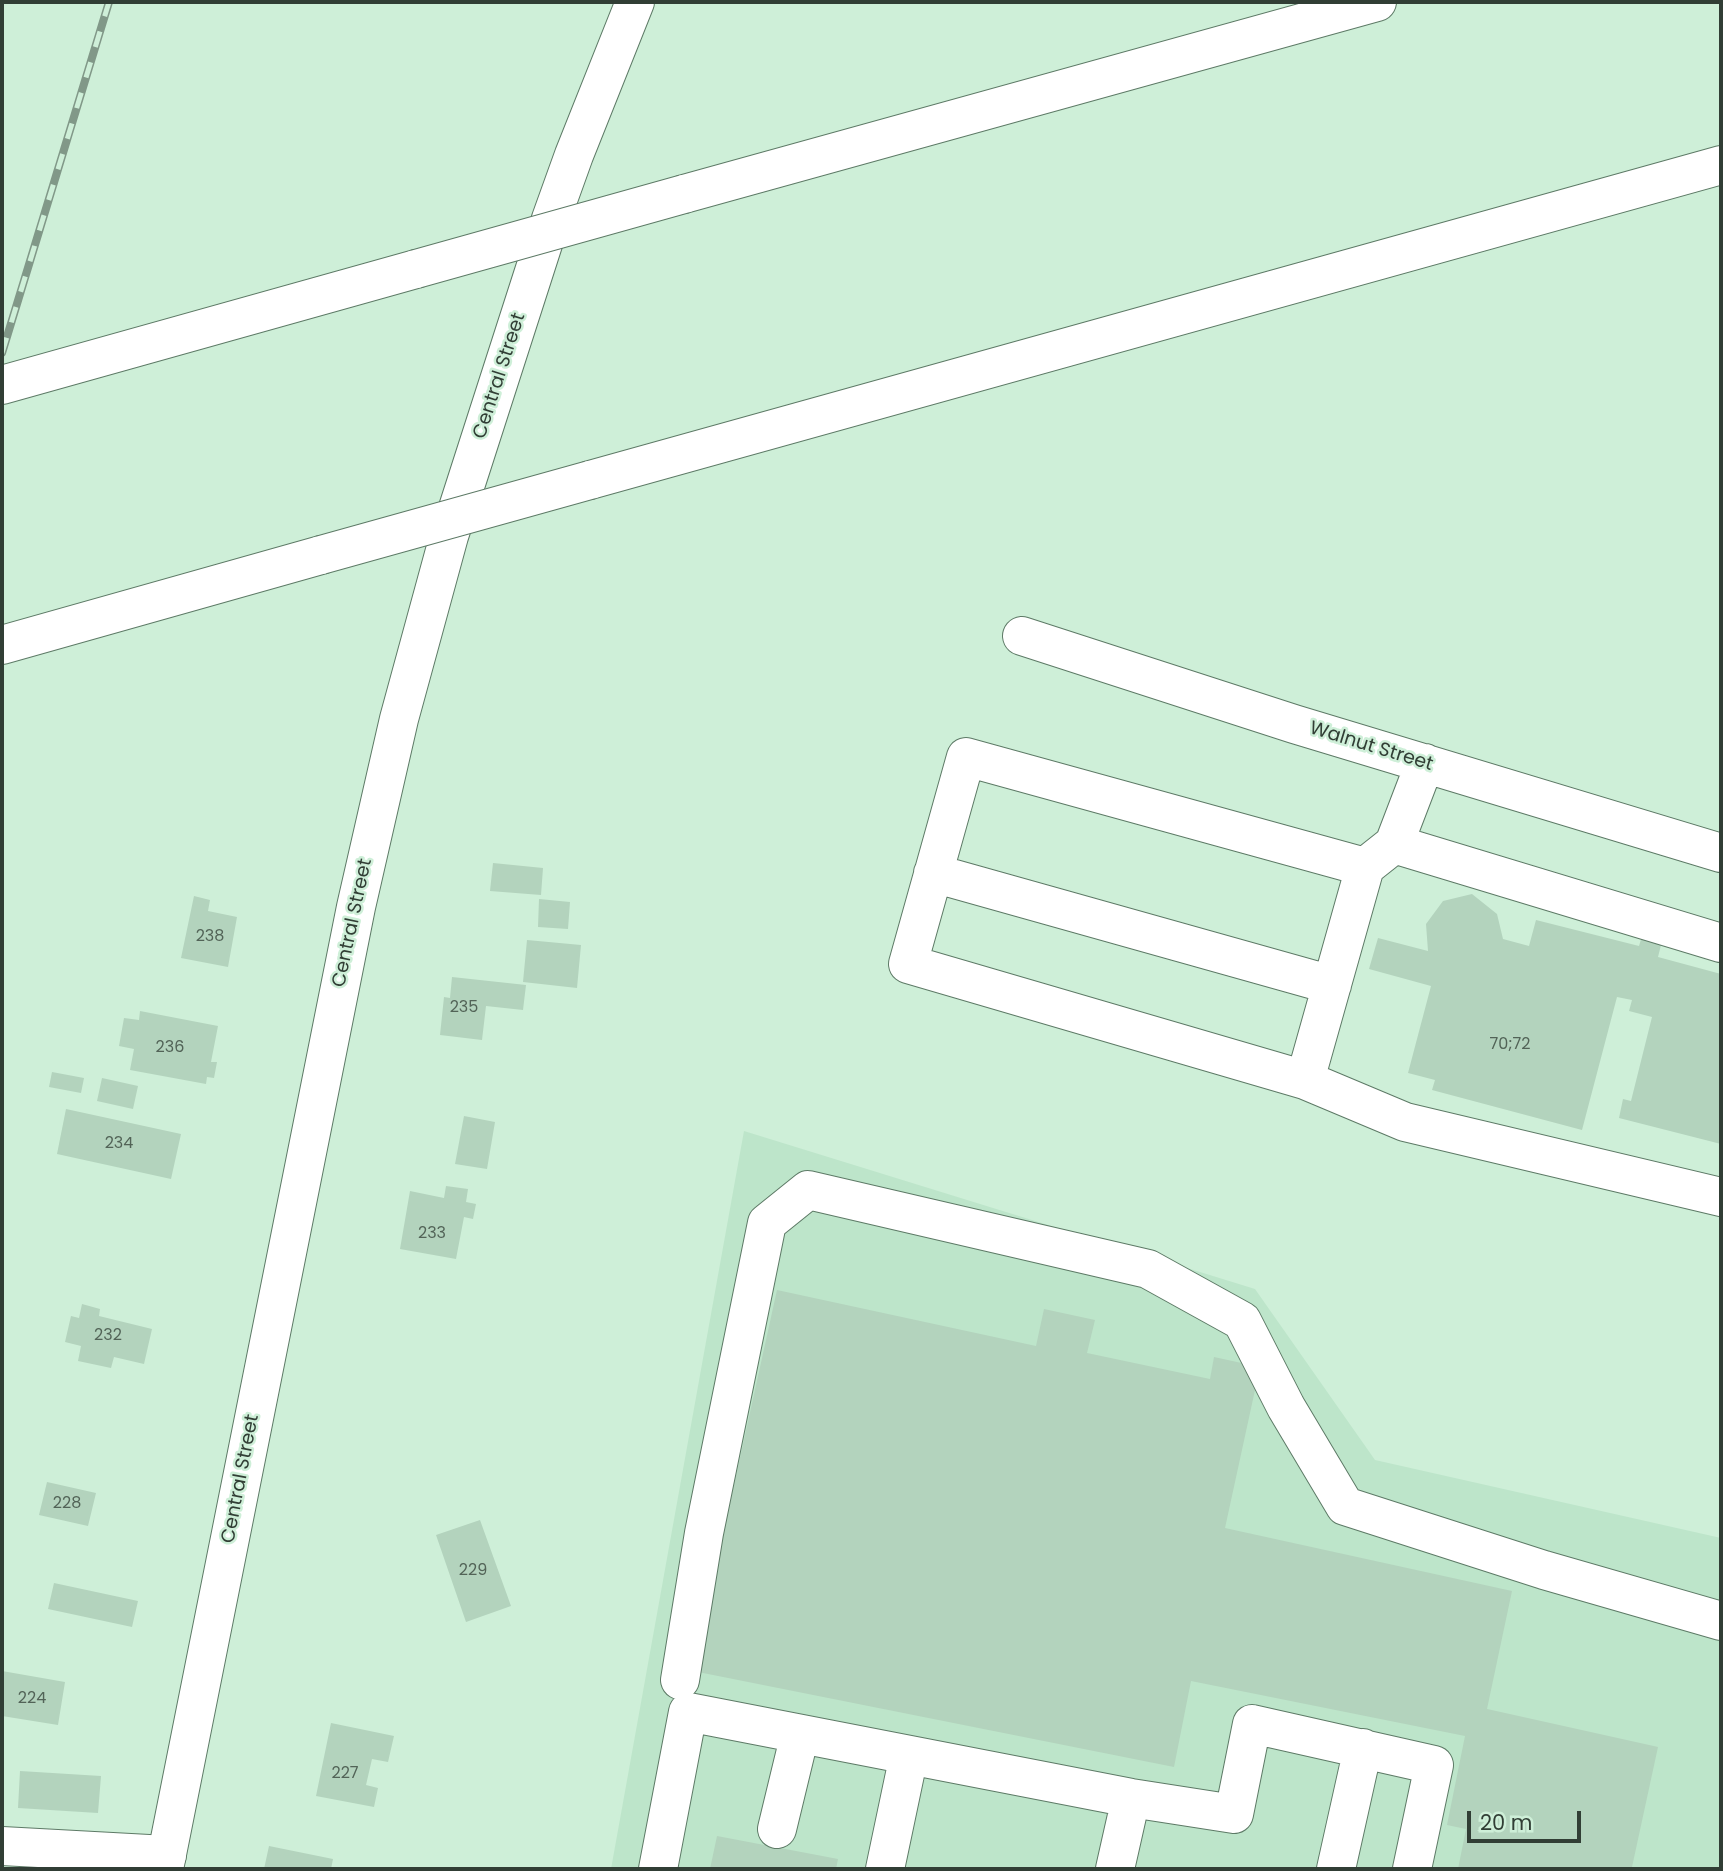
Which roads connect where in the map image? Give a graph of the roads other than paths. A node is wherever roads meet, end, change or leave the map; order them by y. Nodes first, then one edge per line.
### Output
1 (635, 2) edge
2 (1377, 2) edge
3 (1721, 165) edge
4 (2, 385) edge
5 (1023, 636) dead end
6 (2, 645) edge
7 (1425, 763) junction
8 (1721, 853) edge
9 (1380, 856) junction
10 (933, 873) junction
11 (1721, 943) edge
12 (1332, 985) junction
13 (1305, 1080) junction
14 (1721, 1197) edge
15 (1721, 1620) edge
16 (680, 1680) dead end
17 (800, 1734) junction
18 (1363, 1748) junction
19 (909, 1755) junction
20 (1131, 1798) junction
21 (777, 1829) dead end
22 (2, 1846) edge
23 (165, 1862) edge
24 (658, 1869) edge
25 (885, 1869) edge
26 (1115, 1869) edge
27 (1336, 1869) edge
28 (1412, 1869) edge

1 - 23 main road, Central Street
2 - 4 main road, bridge
3 - 6 main road, bridge
5 - 7 main road, Walnut Street
7 - 8 main road, Walnut Street
7 - 9 main road
9 - 10 main road
9 - 11 main road
9 - 12 main road
10 - 12 main road
10 - 13 main road
12 - 13 main road
13 - 14 main road
15 - 16 main road
17 - 19 main road
17 - 21 main road
17 - 24 main road
18 - 20 main road
18 - 27 main road
18 - 28 main road
19 - 20 main road
19 - 25 main road
20 - 26 main road
22 - 23 main road

